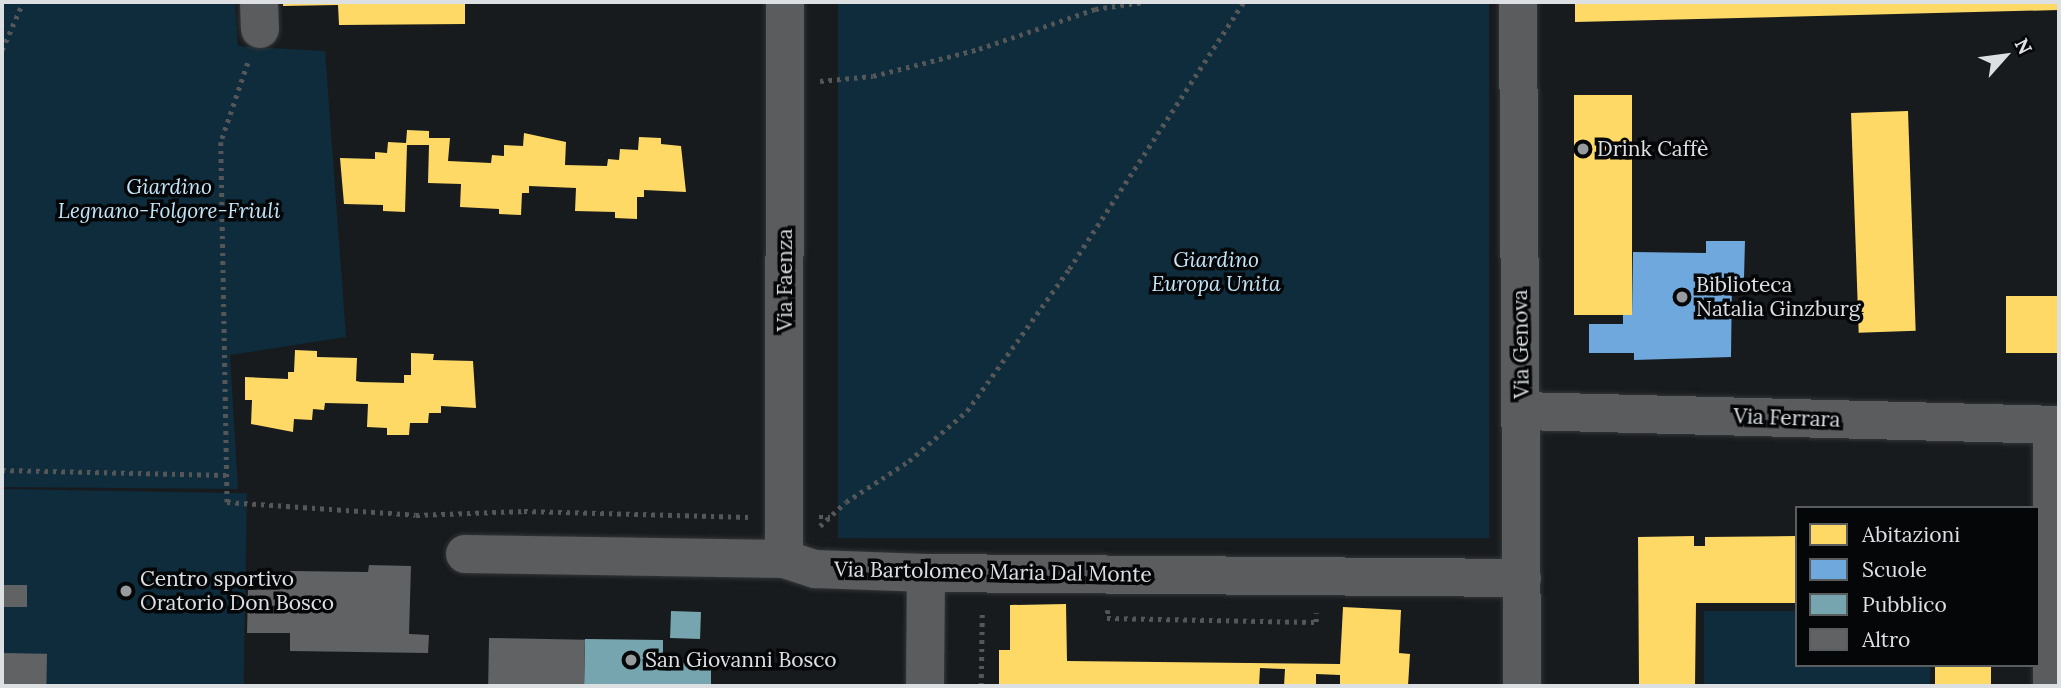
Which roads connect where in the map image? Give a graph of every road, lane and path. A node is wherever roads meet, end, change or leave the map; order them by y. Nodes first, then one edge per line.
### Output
1 (23, 2) edge
2 (785, 2) edge
3 (1143, 2) edge
4 (1244, 2) edge
5 (1518, 2) edge
6 (259, 15) edge
7 (2, 50) edge
8 (785, 85) junction
9 (1522, 411) junction
10 (2056, 425) edge
11 (2, 470) edge
12 (226, 475) junction
13 (830, 517) junction
14 (785, 519) junction
15 (465, 554) dead end
16 (785, 559) junction
17 (926, 573) junction
18 (1522, 578) junction
19 (926, 686) edge
20 (1522, 686) edge
21 (2052, 686) edge

1 - 7 path
2 - 8 street, Via Faenza
3 - 8 path
4 - 13 path
5 - 9 street, Via Genova
6 - 12 path
8 - 14 street, Via Faenza
9 - 10 street, Via Ferrara
9 - 18 street, Via Genova
10 - 21 street, Via Ferrara
11 - 12 path
12 - 14 path
13 - 14 path
13 - 16 path
14 - 16 street, Via Faenza
15 - 16 street, Via Bartolomeo Maria Dal Monte
16 - 17 street, Via Bartolomeo Maria Dal Monte
17 - 18 street, Via Bartolomeo Maria Dal Monte
17 - 19 street
18 - 20 street, Via Genova

